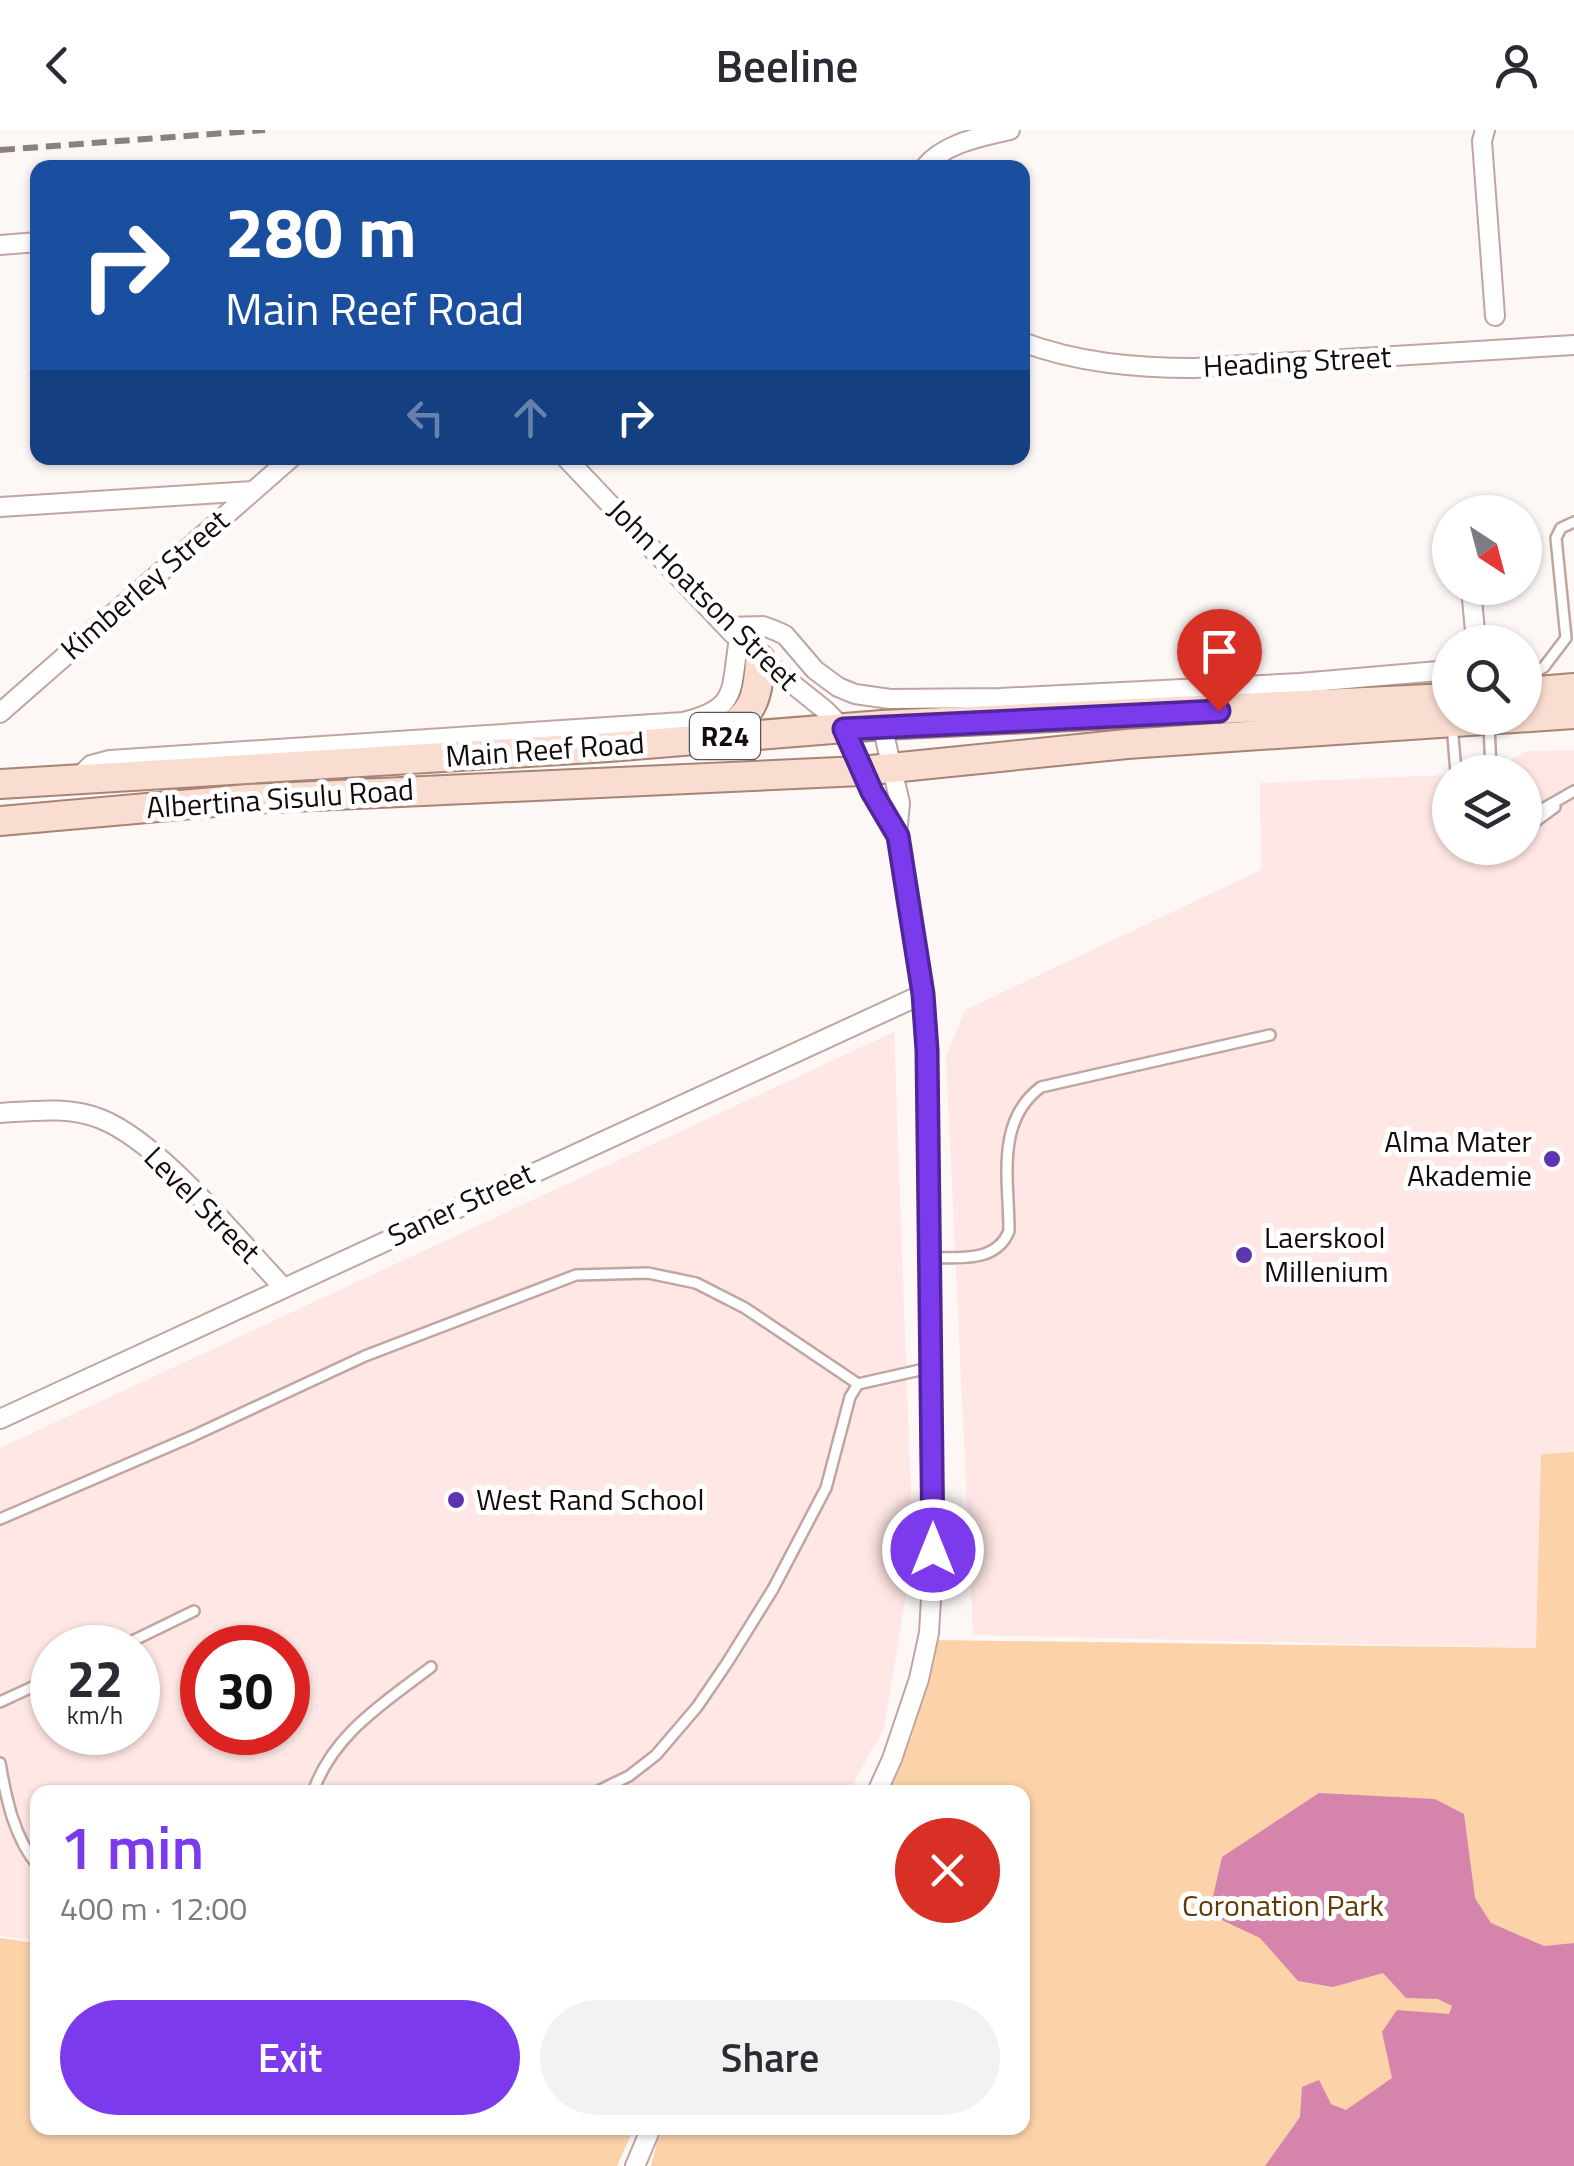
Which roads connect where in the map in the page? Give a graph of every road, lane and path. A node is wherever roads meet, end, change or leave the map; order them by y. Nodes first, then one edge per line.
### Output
1 (1010, 130) edge
2 (1484, 130) edge
3 (933, 160) edge
4 (30, 243) edge
5 (0, 245) edge
6 (1495, 316) dead end
7 (1030, 344) edge
8 (1574, 345) edge
9 (283, 465) edge
10 (573, 465) edge
11 (253, 491) junction
12 (0, 507) edge
13 (1574, 522) edge
14 (1574, 578) edge
15 (1560, 580) junction
16 (733, 633) junction
17 (1570, 637) edge
18 (760, 660) junction
19 (1542, 668) edge
20 (1432, 672) edge
21 (1574, 688) edge
22 (1542, 691) edge
23 (1432, 711) edge
24 (1432, 712) edge
25 (0, 713) edge
26 (1574, 714) edge
27 (1542, 716) edge
28 (882, 725) junction
29 (844, 729) junction
30 (719, 736) junction
31 (893, 768) junction
32 (861, 771) junction
33 (76, 780) junction
34 (0, 784) edge
35 (1574, 792) edge
36 (1564, 798) junction
37 (1542, 810) edge
38 (1542, 815) edge
39 (0, 821) edge
40 (898, 836) junction
41 (923, 994) junction
42 (1270, 1036) dead end
43 (0, 1113) edge
44 (930, 1258) junction
45 (284, 1287) junction
46 (932, 1367) junction
47 (858, 1384) junction
48 (0, 1419) edge
49 (0, 1519) edge
50 (194, 1611) dead end
51 (160, 1628) edge
52 (431, 1667) dead end
53 (30, 1688) edge
54 (0, 1702) edge
55 (0, 1763) edge
56 (316, 1785) edge
57 (610, 1785) edge
58 (879, 1785) edge
59 (30, 1857) edge
60 (648, 2135) edge
61 (636, 2166) edge

1 - 3 street
2 - 6 street
4 - 5 street
7 - 8 street, Heading Street
9 - 11 street, Kimberley Street
10 - 16 street, John Hoatson Street
11 - 12 street
11 - 25 street, Kimberley Street
13 - 15 lane
14 - 15 lane
15 - 17 lane
16 - 18 street, John Hoatson Street
16 - 20 street
16 - 33 street
17 - 19 lane
18 - 29 street, John Hoatson Street
18 - 30 main road
21 - 22 main road
23 - 28 main road, Main Reef Road / R24
24 - 31 main road, Main Reef Road / R24
26 - 27 main road, Main Reef Road / R24
28 - 29 main road, Main Reef Road / R24
28 - 31 street
29 - 30 main road, Main Reef Road / R24
29 - 32 street
30 - 33 main road, Main Reef Road / R24
31 - 32 main road, Main Reef Road / R24
31 - 40 street
32 - 39 main road, Albertina Sisulu Road / R24
32 - 40 street
33 - 34 main road, Main Reef Road / R24
35 - 36 lane
36 - 37 lane
36 - 38 lane
40 - 41 street
41 - 44 street
41 - 45 street, Saner Street
42 - 44 lane
43 - 45 street, Level Street
44 - 46 street
45 - 48 street, Saner Street
46 - 47 lane
46 - 58 street
47 - 49 lane
47 - 57 lane
50 - 51 lane
52 - 56 lane
53 - 54 lane
55 - 59 lane
60 - 61 street

